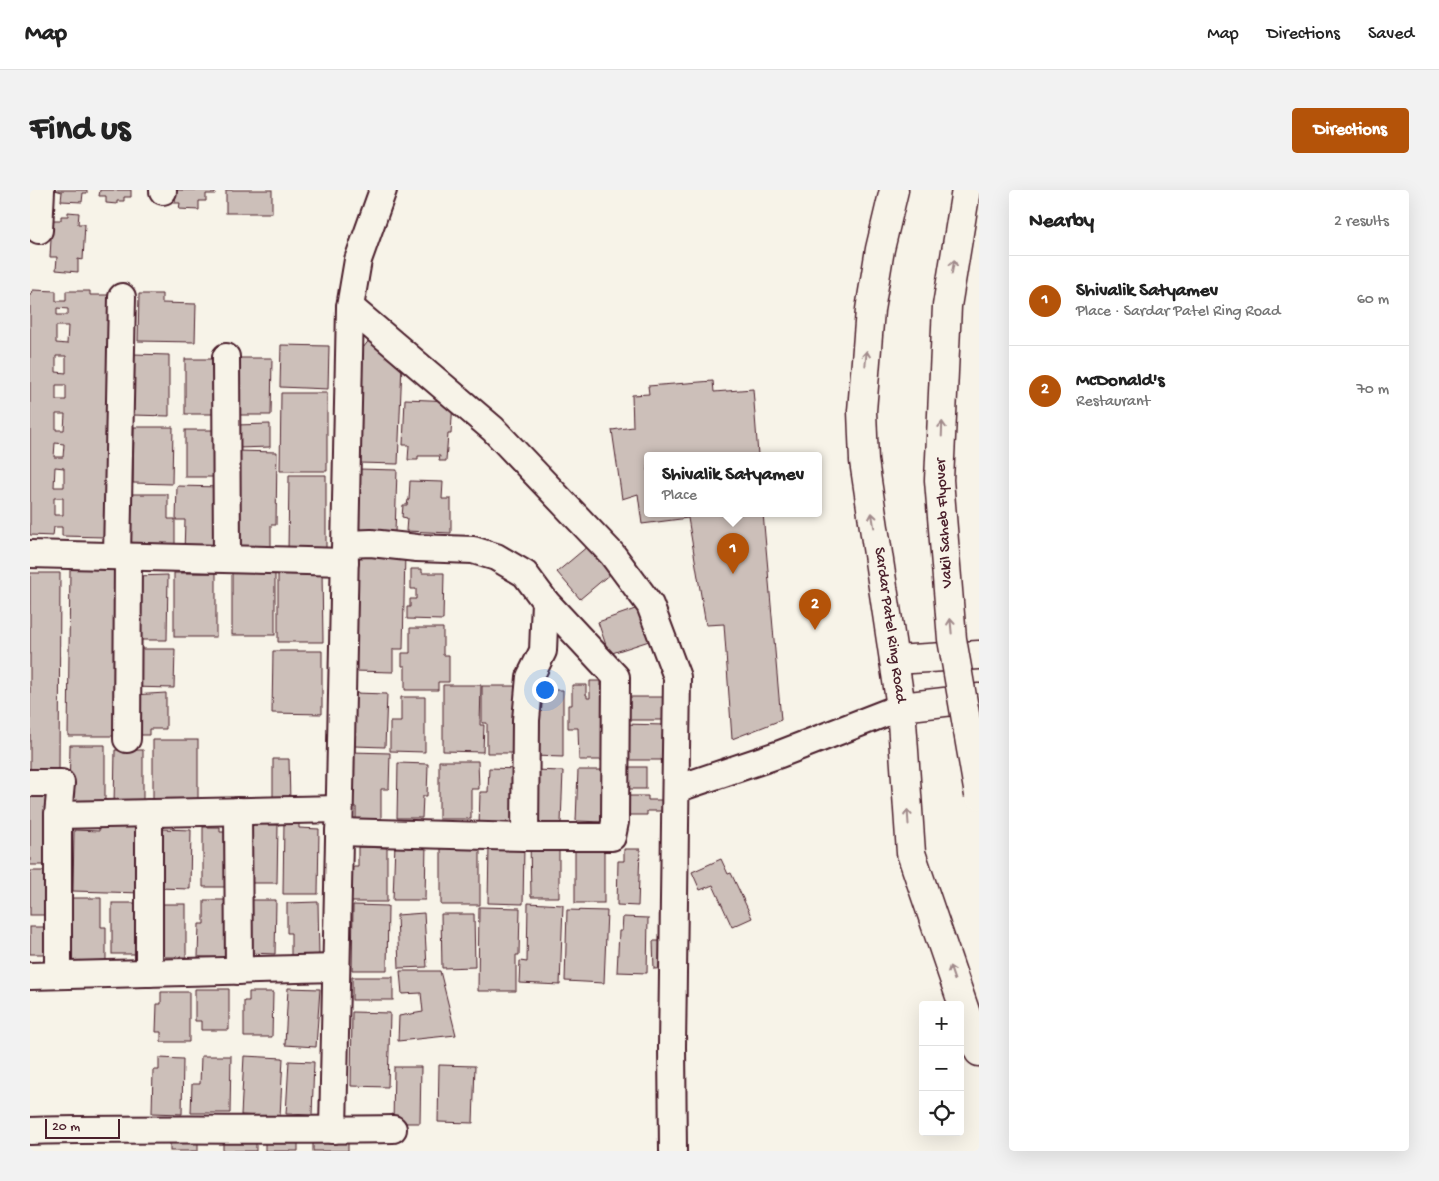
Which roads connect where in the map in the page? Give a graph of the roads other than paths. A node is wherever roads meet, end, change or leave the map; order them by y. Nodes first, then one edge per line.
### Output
1 (41, 190) edge
2 (383, 190) edge
3 (894, 190) edge
4 (966, 190) edge
5 (39, 230) dead end
6 (122, 297) dead end
7 (350, 307) junction
8 (226, 357) dead end
9 (345, 553) junction
10 (30, 554) edge
11 (122, 557) junction
12 (228, 559) junction
13 (544, 600) junction
14 (979, 655) edge
15 (894, 660) junction
16 (979, 698) edge
17 (901, 706) junction
18 (127, 739) dead end
19 (30, 783) edge
20 (676, 789) junction
21 (979, 795) edge
22 (238, 811) junction
23 (149, 813) junction
24 (58, 816) junction
25 (339, 820) junction
26 (525, 837) junction
27 (336, 968) junction
28 (239, 971) junction
29 (149, 973) junction
30 (58, 975) junction
31 (30, 976) edge
32 (979, 1052) edge
33 (394, 1129) dead end
34 (30, 1132) edge
35 (317, 1137) edge
36 (212, 1140) edge
37 (673, 1151) edge

1 - 5 street
2 - 7 street
15 -> 3 main road, Sardar Patel Ring Road
21 -> 4 main road, Vakil Saheb Flyover, bridge
6 - 11 street
7 - 9 street
7 - 20 street
8 - 12 street
9 - 12 street
9 - 13 street
9 - 25 street
10 - 11 street
11 - 12 street
11 - 18 street
13 - 26 street
13 - 26 street
14 - 15 main road
15 - 17 main road, Sardar Patel Ring Road
16 - 17 main road
17 - 20 street
32 -> 17 main road, Sardar Patel Ring Road
19 - 24 street
20 - 37 street
22 - 23 street
22 - 25 street
22 - 28 street
23 - 24 street
23 - 29 street
24 - 30 street
25 - 26 street
25 - 27 street
27 - 28 street
27 - 35 street
28 - 29 street
29 - 30 street
30 - 31 street
33 - 35 street
34 - 36 street
35 - 36 street

